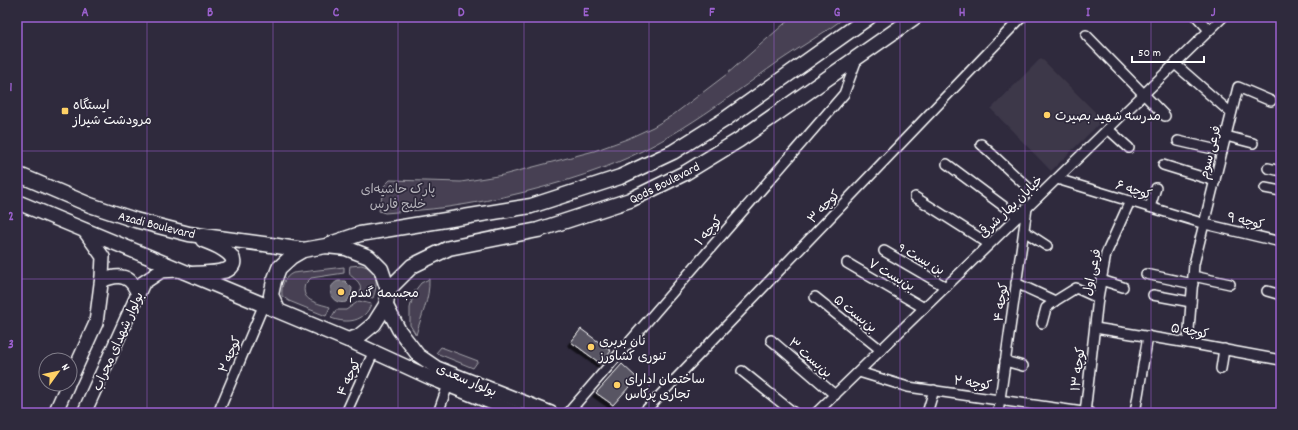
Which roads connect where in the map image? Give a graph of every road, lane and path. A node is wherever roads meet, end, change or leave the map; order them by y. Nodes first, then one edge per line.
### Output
1 (869, 17) edge
2 (915, 17) edge
3 (1022, 17) edge
4 (1197, 17) edge
5 (1222, 17) edge
6 (1209, 30) junction
7 (1086, 35) dead end
8 (857, 57) junction
9 (1175, 64) junction
10 (1143, 94) junction
11 (1271, 101) dead end
12 (1231, 114) junction
13 (1165, 116) dead end
14 (1108, 129) junction
15 (1226, 136) junction
16 (1178, 141) dead end
17 (1253, 143) dead end
18 (981, 144) dead end
19 (1129, 148) dead end
20 (1222, 151) junction
21 (947, 164) dead end
22 (1163, 165) dead end
23 (1268, 168) dead end
24 (1281, 171) edge
25 (17, 174) edge
26 (1057, 179) junction
27 (1215, 180) junction
28 (1156, 188) dead end
29 (1265, 188) dead end
30 (1281, 191) edge
31 (915, 197) dead end
32 (1038, 197) junction
33 (1130, 201) junction
34 (18, 202) edge
35 (1150, 207) junction
36 (1027, 208) junction
37 (1018, 217) junction
38 (1205, 224) junction
39 (84, 230) junction
40 (1024, 231) junction
41 (189, 234) junction
42 (1281, 242) edge
43 (990, 244) junction
44 (326, 246) junction
45 (1047, 246) dead end
46 (303, 250) junction
47 (884, 251) dead end
48 (847, 263) dead end
49 (183, 272) junction
50 (1146, 274) dead end
51 (1101, 280) junction
52 (1193, 280) junction
53 (102, 281) junction
54 (1016, 283) junction
55 (1230, 284) dead end
56 (946, 287) junction
57 (1123, 287) dead end
58 (388, 290) junction
59 (1267, 292) dead end
60 (138, 295) junction
61 (1153, 295) dead end
62 (1281, 295) edge
63 (814, 297) dead end
64 (1098, 298) junction
65 (1055, 301) junction
66 (1191, 302) junction
67 (264, 304) junction
68 (386, 305) junction
69 (924, 308) junction
70 (278, 310) junction
71 (1042, 323) dead end
72 (1095, 328) junction
73 (1148, 336) junction
74 (348, 340) junction
75 (771, 340) dead end
76 (1188, 343) junction
77 (1224, 349) junction
78 (881, 350) junction
79 (374, 352) junction
80 (1281, 360) edge
81 (1005, 361) junction
82 (78, 362) edge
83 (1023, 366) dead end
84 (1221, 369) dead end
85 (742, 371) dead end
86 (859, 372) junction
87 (448, 385) junction
88 (934, 390) junction
89 (64, 392) edge
90 (835, 395) junction
91 (999, 399) junction
92 (55, 413) edge
93 (84, 413) edge
94 (218, 413) edge
95 (346, 413) edge
96 (438, 413) edge
97 (517, 413) edge
98 (551, 413) edge
99 (568, 413) edge
100 (643, 413) edge
101 (794, 413) edge
102 (816, 413) edge
103 (927, 413) edge
104 (998, 413) edge
105 (1085, 413) edge
106 (1090, 413) edge
107 (1135, 413) edge

1 - 44 main road, Qods Boulevard
2 - 8 main road, Qods Boulevard
3 - 100 street, کوچه ۳
4 - 6 street
5 - 6 street, خیابان بهار شرقی
6 - 9 street, خیابان بهار شرقی
7 - 10 street
8 - 58 main road, Qods Boulevard
8 - 99 street, کوچه ۱
9 - 10 street, خیابان بهار شرقی
9 - 12 street
10 - 13 street
10 - 14 street, خیابان بهار شرقی
11 - 12 street, فرعی سوم
12 - 15 street, فرعی سوم
14 - 19 street
14 - 26 street, خیابان بهار شرقی
15 - 17 street
15 - 20 street, فرعی سوم
16 - 20 street
18 - 32 street
20 - 27 street, فرعی سوم
21 - 37 street
22 - 27 street
23 - 24 street
25 - 41 main road, Azadi Boulevard
26 - 32 street, خیابان بهار شرقی
26 - 33 street, کوچه ۶
27 - 38 street, فرعی سوم
28 - 35 street
29 - 30 street
31 - 43 street
32 - 36 street, خیابان بهار شرقی
33 - 35 street, کوچه ۶
33 - 51 street, فرعی اول
34 - 39 main road
35 - 38 street, کوچه ۶
36 - 37 street, خیابان بهار شرقی
36 - 40 street, کوچه ۴
37 - 43 street, خیابان بهار شرقی
38 - 42 street, کوچه ۹
38 - 52 street, فرعی سوم
39 - 49 main road
39 - 53 main road, بولوار شهدای محراب
40 - 45 street
40 - 54 street, کوچه ۴
41 - 46 main road, Azadi Boulevard
41 - 49 main road
43 - 56 street, خیابان بهار شرقی
44 - 46 main road
44 - 58 main road
46 - 70 main road
47 - 56 street, بن بست 9
48 - 69 street, بن‌بست ۷
49 - 60 main road, بولوار شهدای محراب
49 - 67 main road
50 - 52 street
51 - 57 street
51 - 64 street, فرعی اول
52 - 55 street
52 - 66 street
53 - 60 main road
53 - 82 main road, بولوار شهدای محراب
54 - 65 street
54 - 81 street, کوچه ۴
56 - 69 street, خیابان بهار شرقی
58 - 68 main road
59 - 62 street
60 - 93 main road, بولوار شهدای محراب
61 - 66 street
63 - 78 street, بن‌بست ۵
64 - 65 street
64 - 72 street, فرعی اول
65 - 71 street
66 - 76 street
67 - 70 main road
67 - 94 street, کوچه ۲
68 - 74 main road
68 - 98 main road, بولوار سعدی
69 - 78 street, خیابان بهار شرقی
70 - 74 main road
72 - 73 street, کوچه ۵
72 - 105 street, کوچه ۱۳
73 - 76 street, کوچه ۵
73 - 107 street
74 - 79 main road, بولوار سعدی
75 - 90 street, بن‌بست ۳
76 - 77 street, کوچه ۵
77 - 80 street, کوچه ۵
77 - 84 street
78 - 86 street, خیابان بهار شرقی
79 - 87 main road, بولوار سعدی
79 - 95 street, کوچه ۴
81 - 83 street
81 - 91 street, کوچه ۴
85 - 101 street
86 - 88 street, کوچه ۲
86 - 90 street, خیابان بهار شرقی
87 - 96 street
87 - 97 main road, بولوار سعدی
88 - 91 street, کوچه ۲
88 - 103 street
89 - 92 main road
90 - 102 street, خیابان بهار شرقی
91 - 104 street, کوچه ۴
91 - 105 street, کوچه ۲
105 - 106 street

